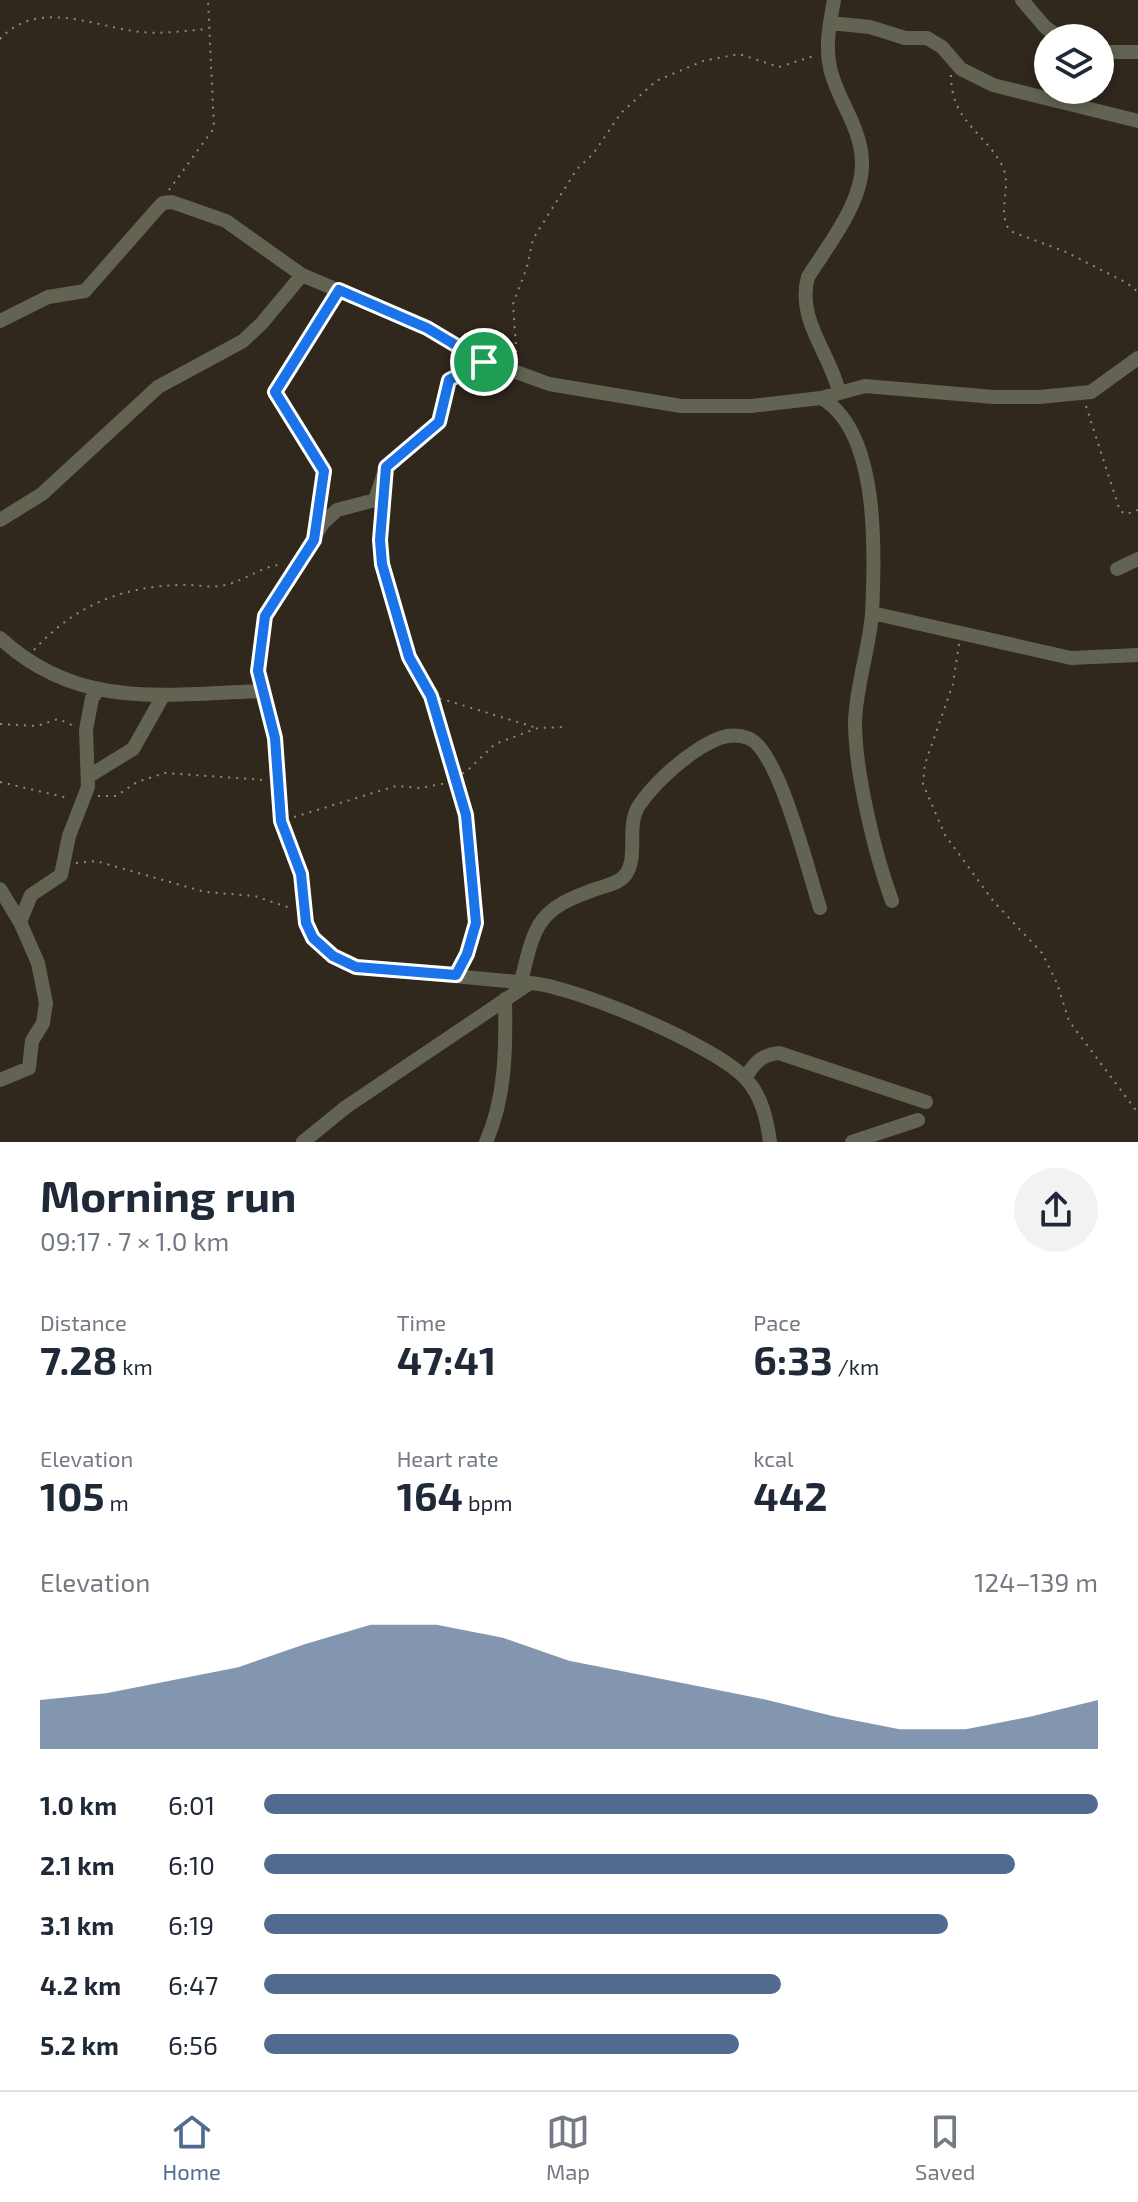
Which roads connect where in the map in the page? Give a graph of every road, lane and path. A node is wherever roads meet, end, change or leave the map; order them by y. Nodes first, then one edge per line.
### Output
1 (208, 0) edge
2 (834, 0) edge
3 (1022, 0) edge
4 (830, 23) junction
5 (1042, 24) edge
6 (207, 29) junction
7 (0, 39) edge
8 (827, 51) junction
9 (1114, 52) edge
10 (1138, 52) edge
11 (953, 62) junction
12 (1138, 121) edge
13 (163, 203) junction
14 (302, 275) junction
15 (339, 290) junction
16 (1138, 292) edge
17 (0, 321) edge
18 (1138, 358) edge
19 (484, 362) junction
20 (520, 372) junction
21 (839, 392) junction
22 (1082, 394) junction
23 (821, 398) junction
24 (383, 510) dead end
25 (1138, 510) edge
26 (315, 517) dead end
27 (0, 520) edge
28 (1138, 559) edge
29 (300, 562) junction
30 (1117, 569) dead end
31 (872, 613) junction
32 (961, 635) junction
33 (0, 638) edge
34 (1138, 655) edge
35 (25, 660) junction
36 (98, 690) junction
37 (263, 691) junction
38 (163, 696) junction
39 (431, 696) junction
40 (0, 724) edge
41 (565, 727) dead end
42 (538, 728) junction
43 (86, 730) junction
44 (89, 776) junction
45 (457, 779) junction
46 (277, 780) junction
47 (0, 782) edge
48 (84, 799) junction
49 (281, 821) junction
50 (64, 868) junction
51 (0, 889) edge
52 (892, 901) dead end
53 (820, 908) dead end
54 (304, 913) junction
55 (20, 922) junction
56 (456, 975) junction
57 (526, 983) junction
58 (505, 999) junction
59 (745, 1078) junction
60 (0, 1080) edge
61 (926, 1102) dead end
62 (1138, 1113) edge
63 (918, 1120) dead end
64 (303, 1142) edge
65 (486, 1142) edge
66 (770, 1142) edge
67 (852, 1142) edge

1 - 6 path
2 - 4 street
3 - 5 street
4 - 8 street
4 - 11 street
6 - 7 path
6 - 13 path
8 - 20 path
8 - 21 street
9 - 10 street
11 - 12 street
11 - 16 path
13 - 14 street
13 - 17 street
14 - 15 street
14 - 27 street
15 - 19 street
15 - 26 path
18 - 22 street
19 - 20 street
19 - 29 street
20 - 23 street
21 - 22 street
21 - 23 street
22 - 25 path
23 - 31 street
24 - 39 path
28 - 30 street
29 - 35 path
29 - 37 street
31 - 32 street
31 - 52 street
32 - 34 street
32 - 62 path
33 - 35 street
35 - 36 street
36 - 38 street
36 - 43 street
37 - 38 street
37 - 46 street
38 - 44 street
39 - 42 path
39 - 45 path
40 - 43 path
41 - 42 path
42 - 45 path
43 - 44 street
44 - 48 street
45 - 49 path
45 - 56 path
46 - 48 path
46 - 49 street
47 - 48 path
48 - 50 street
49 - 54 street
50 - 54 path
50 - 55 street
51 - 55 street
53 - 57 street
54 - 56 street
55 - 60 street
56 - 57 street
57 - 58 street
57 - 59 street
58 - 64 street
58 - 65 street
59 - 61 street
59 - 66 street
63 - 67 street

